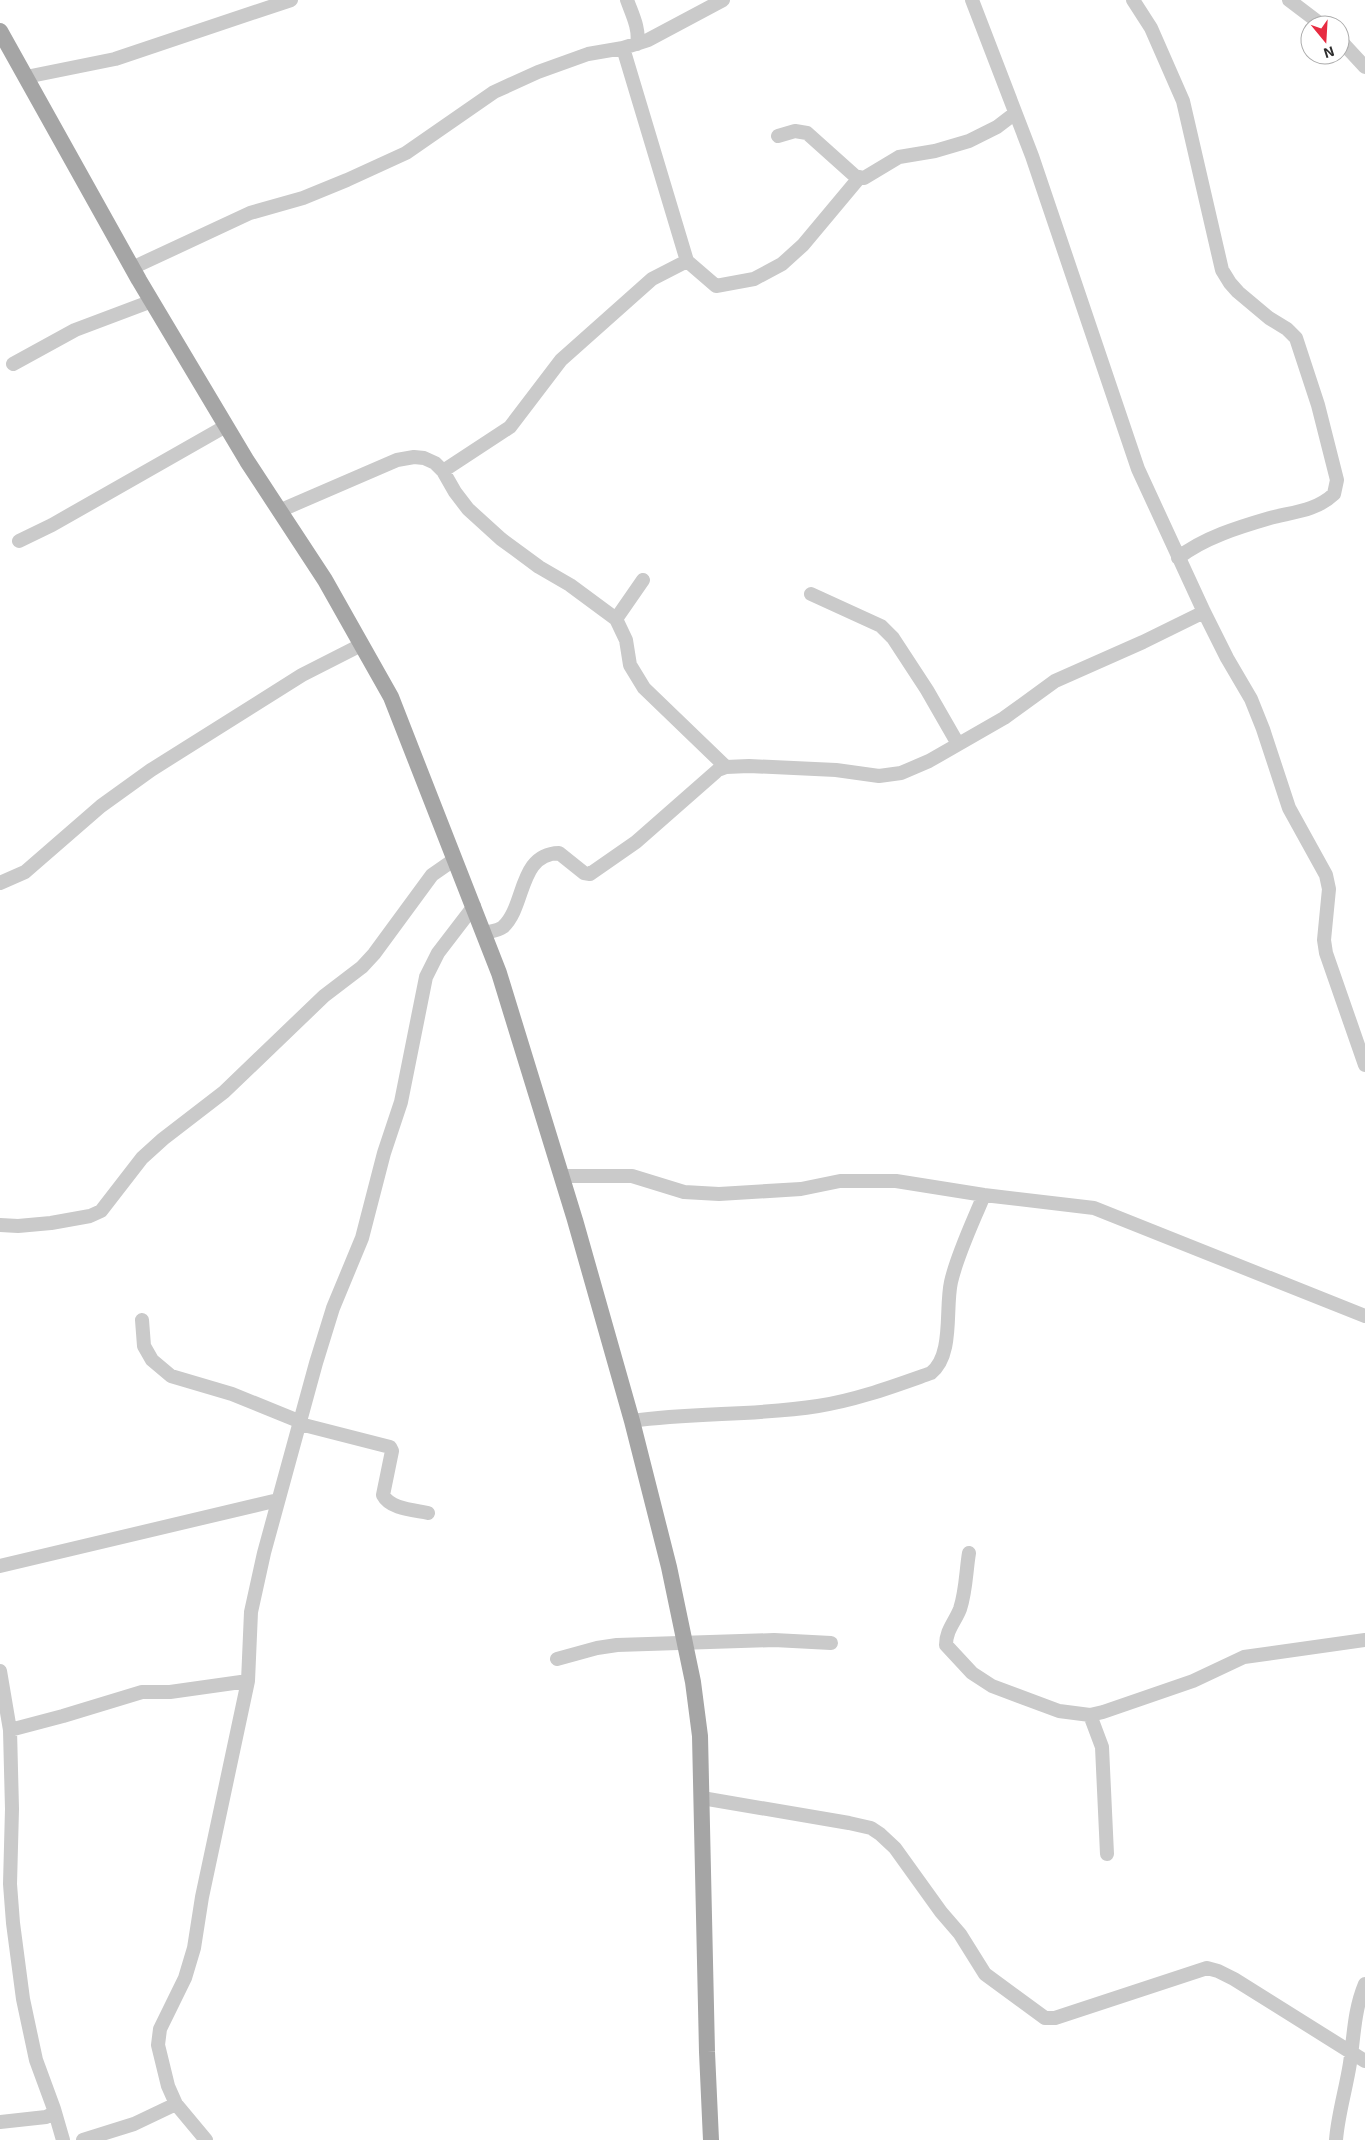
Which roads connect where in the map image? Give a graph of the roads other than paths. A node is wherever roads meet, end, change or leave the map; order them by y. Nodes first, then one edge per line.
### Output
1 (291, 0) edge
2 (627, 0) edge
3 (723, 0) edge
4 (972, 0) edge
5 (1134, 0) edge
6 (1289, 0) edge
7 (1309, 15) edge
8 (0, 31) edge
9 (637, 44) junction
10 (623, 48) junction
11 (1350, 51) edge
12 (1365, 67) edge
13 (26, 77) junction
14 (1014, 114) junction
15 (778, 136) dead end
16 (860, 178) junction
17 (687, 261) junction
18 (132, 268) junction
19 (152, 301) junction
20 (13, 364) dead end
21 (226, 426) junction
22 (444, 471) junction
23 (280, 511) junction
24 (18, 541) dead end
25 (1178, 558) junction
26 (643, 580) dead end
27 (811, 594) dead end
28 (1204, 612) junction
29 (616, 619) junction
30 (361, 645) junction
31 (958, 744) junction
32 (726, 766) junction
33 (455, 859) junction
34 (0, 883) edge
35 (474, 906) junction
36 (484, 932) junction
37 (1363, 1057) edge
38 (561, 1176) junction
39 (984, 1195) junction
40 (0, 1225) edge
41 (1365, 1316) edge
42 (142, 1320) dead end
43 (632, 1421) junction
44 (301, 1423) junction
45 (278, 1500) junction
46 (428, 1513) dead end
47 (969, 1553) dead end
48 (0, 1566) edge
49 (1365, 1640) edge
50 (831, 1643) dead end
51 (686, 1644) junction
52 (557, 1659) dead end
53 (0, 1671) edge
54 (248, 1681) junction
55 (1090, 1715) junction
56 (10, 1730) junction
57 (702, 1798) junction
58 (1107, 1854) dead end
59 (5, 1884) edge
60 (1365, 1984) edge
61 (1351, 2053) junction
62 (1365, 2062) edge
63 (1365, 2070) edge
64 (1347, 2081) junction
65 (176, 2104) junction
66 (54, 2109) junction
67 (0, 2122) edge
68 (63, 2140) edge
69 (83, 2140) edge
70 (206, 2140) edge
71 (711, 2140) edge
72 (1336, 2140) edge

1 - 13 street
2 - 9 street
3 - 9 street
4 - 14 street
5 - 25 street
6 - 7 street
8 - 13 main road
9 - 10 street
10 - 17 street
10 - 18 street
11 - 12 street
13 - 18 main road
14 - 16 street
14 - 25 street
15 - 16 street
16 - 17 street
17 - 22 street
18 - 19 main road
19 - 20 street
19 - 21 main road
21 - 23 main road
21 - 24 street
22 - 23 street
22 - 29 street
23 - 30 main road
25 - 28 street
26 - 29 street
27 - 31 street
28 - 31 street
28 - 37 street
29 - 32 street
30 - 33 main road
30 - 34 street
31 - 32 street
32 - 36 street
33 - 35 main road
33 - 40 street
35 - 36 main road
35 - 44 street
36 - 38 main road
38 - 39 street
38 - 43 main road
39 - 41 street
39 - 43 street
42 - 44 street
43 - 51 main road
44 - 45 street
44 - 46 street
45 - 48 street
45 - 54 street
47 - 55 street
49 - 55 street
50 - 51 street
51 - 52 street
51 - 57 main road
53 - 56 street
54 - 56 street
54 - 65 street
55 - 58 street
56 - 59 street
57 - 61 street
57 - 71 main road
59 - 66 street
60 - 61 street
61 - 62 street
61 - 64 street
63 - 64 street
64 - 72 street
65 - 69 street
65 - 70 street
66 - 67 street
66 - 68 street

